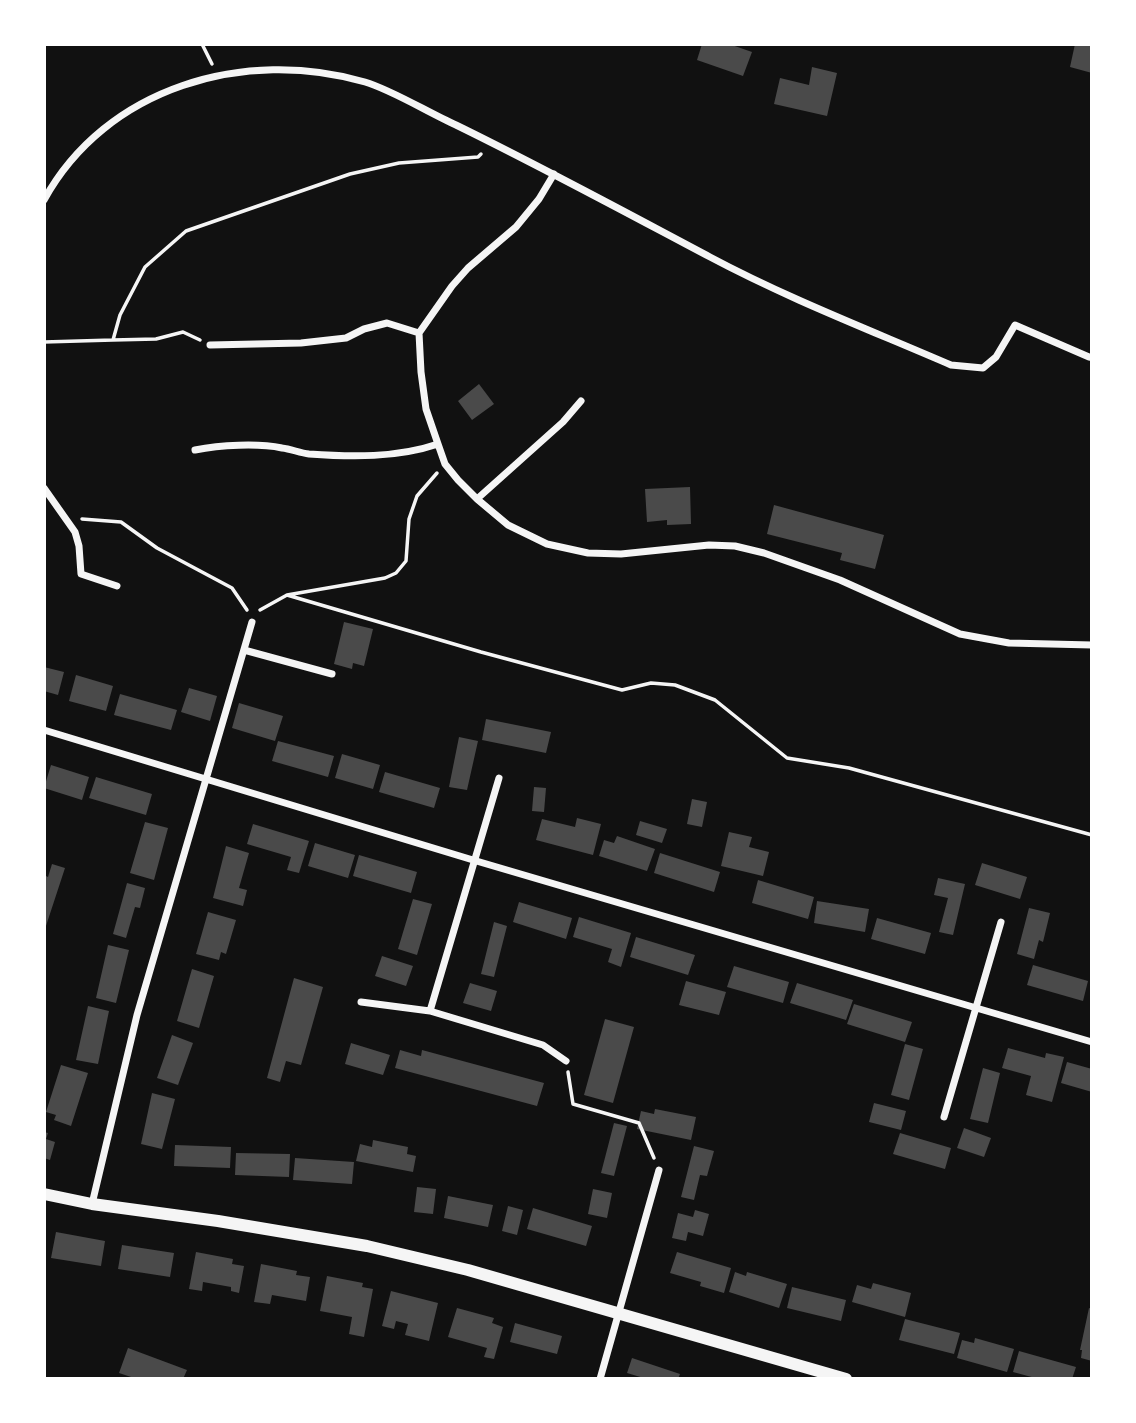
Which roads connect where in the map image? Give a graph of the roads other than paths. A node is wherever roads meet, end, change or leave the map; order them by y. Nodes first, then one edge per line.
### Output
1 (554, 174) junction
2 (44, 200) edge
3 (419, 333) junction
4 (210, 345) road end
5 (1088, 357) dead end
6 (581, 401) dead end
7 (438, 443) junction
8 (195, 450) dead end
9 (44, 488) edge
10 (477, 499) junction
11 (117, 586) dead end
12 (252, 622) road end
13 (1092, 646) edge
14 (244, 650) junction
15 (332, 674) dead end
16 (44, 730) edge
17 (499, 778) dead end
18 (207, 779) junction
19 (473, 860) junction
20 (1001, 922) dead end
21 (361, 1002) dead end
22 (976, 1009) junction
23 (430, 1011) junction
24 (1092, 1042) edge
25 (566, 1061) road end
26 (944, 1117) dead end
27 (659, 1170) road end
28 (44, 1194) edge
29 (92, 1204) junction
30 (620, 1314) junction
31 (600, 1379) edge
32 (846, 1379) edge

1 - 2 street
1 - 3 street
1 - 5 street
3 - 4 street
3 - 7 street
6 - 10 street
7 - 8 street
7 - 10 street
9 - 11 street
10 - 13 street
12 - 14 street
14 - 15 street
14 - 18 street
16 - 18 street
17 - 19 street
18 - 19 street
18 - 29 street
19 - 22 street
19 - 23 street
20 - 22 street
21 - 23 street
22 - 24 street
22 - 26 street
23 - 25 street
27 - 30 street
28 - 29 street
29 - 30 street
30 - 31 street
30 - 32 street

